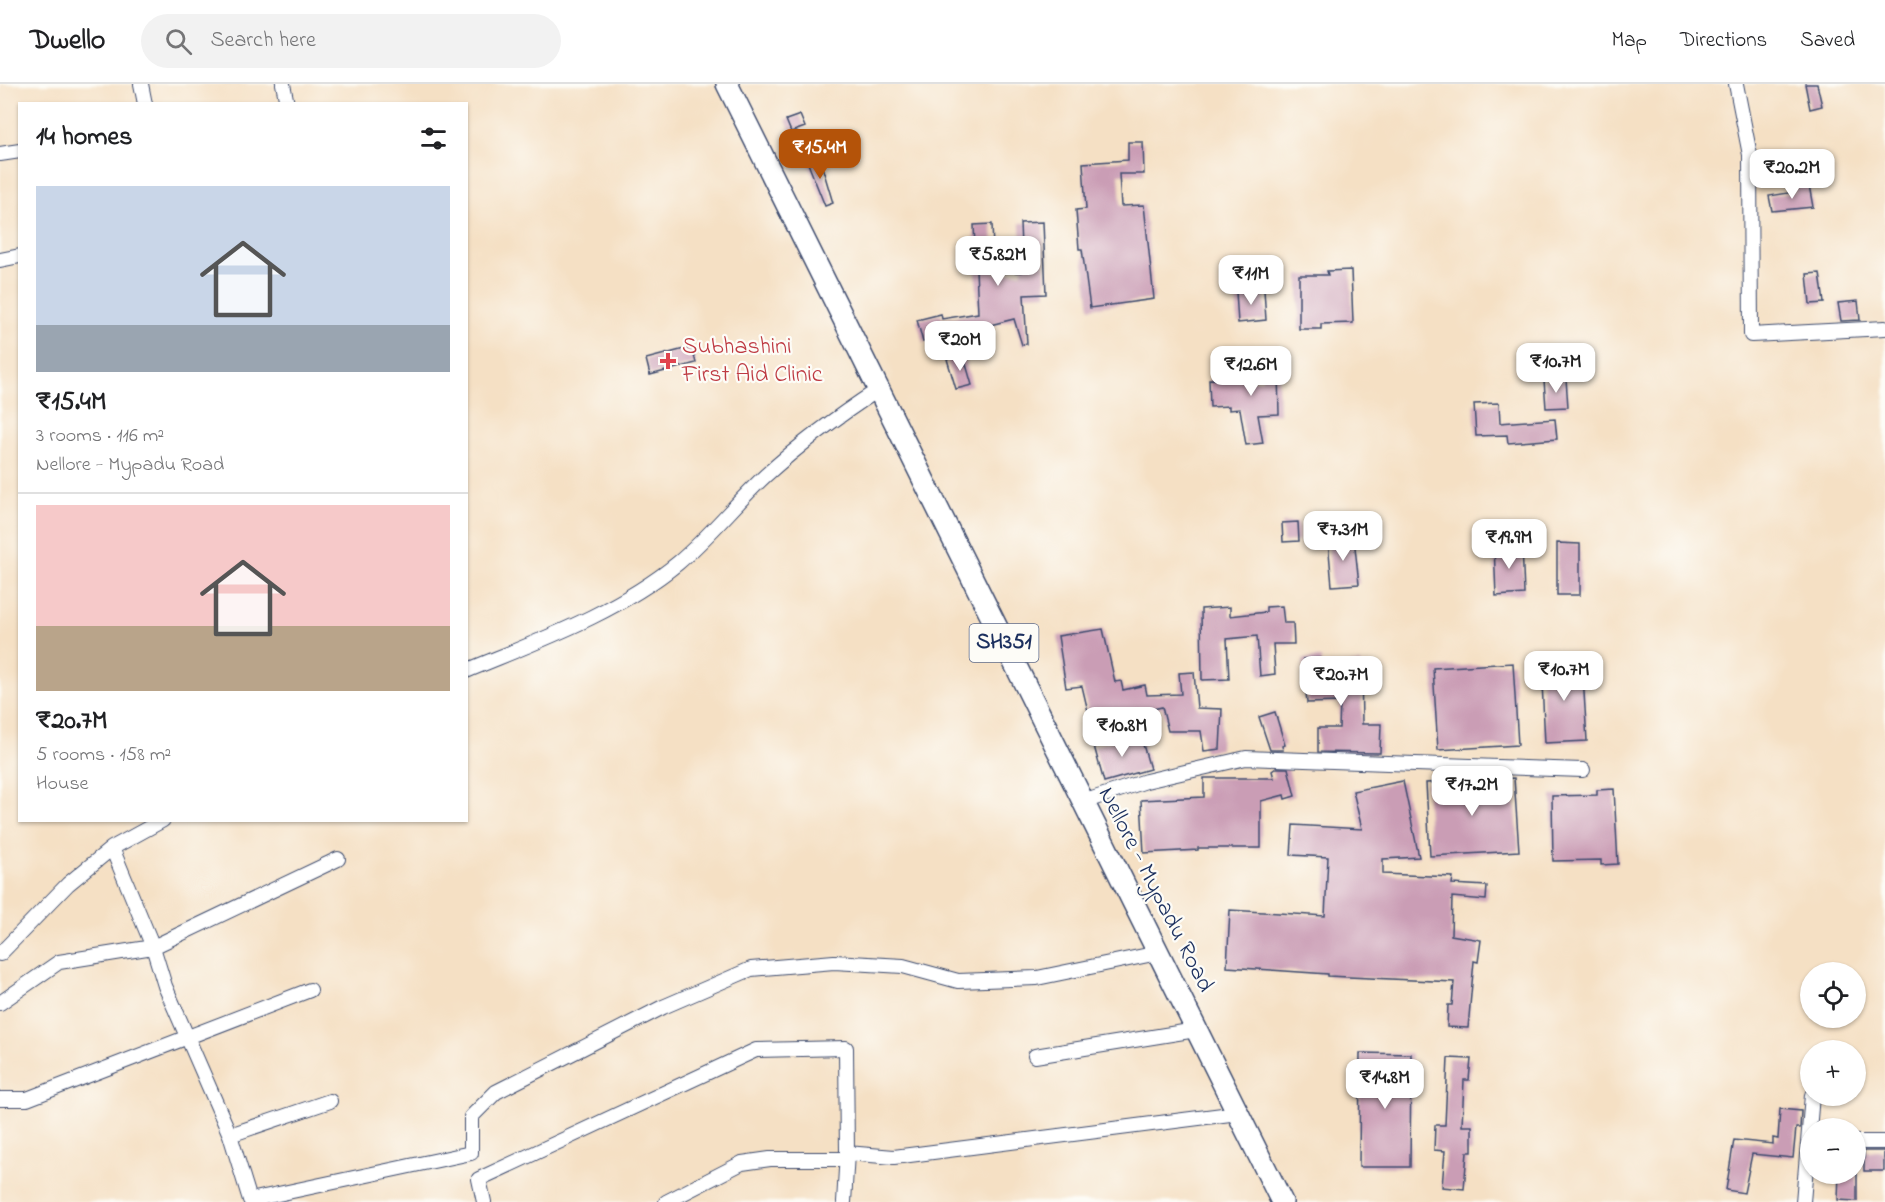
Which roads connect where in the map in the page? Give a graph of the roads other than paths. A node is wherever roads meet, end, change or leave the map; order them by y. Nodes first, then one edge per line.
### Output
1 (141, 84) edge
2 (283, 84) edge
3 (727, 84) edge
4 (1736, 84) edge
5 (145, 102) edge
6 (282, 102) edge
7 (18, 151) edge
8 (0, 154) edge
9 (18, 256) edge
10 (0, 260) edge
11 (1885, 328) edge
12 (878, 390) junction
13 (468, 670) edge
14 (1583, 770) dead end
15 (1083, 802) junction
16 (159, 822) edge
17 (112, 848) junction
18 (338, 859) dead end
19 (153, 947) junction
20 (1158, 953) junction
21 (0, 954) edge
22 (310, 990) dead end
23 (0, 1003) edge
24 (1196, 1030) junction
25 (188, 1039) junction
26 (1035, 1056) dead end
27 (0, 1099) edge
28 (330, 1101) dead end
29 (1238, 1113) junction
30 (230, 1136) junction
31 (1866, 1142) edge
32 (1885, 1142) edge
33 (847, 1156) junction
34 (1805, 1184) edge
35 (484, 1202) edge
36 (666, 1202) edge
37 (843, 1202) edge
38 (1282, 1202) edge
39 (1803, 1202) edge

1 - 5 street
2 - 6 street
3 - 12 main road, Nellore - Mypadu Road / SH351
4 - 11 street
7 - 8 street
9 - 10 street
12 - 13 street
12 - 15 main road, Nellore - Mypadu Road / SH351
14 - 15 street
15 - 20 main road, Nellore - Mypadu Road / SH351
16 - 17 street
17 - 19 street
17 - 21 street
18 - 19 street
19 - 23 street
19 - 25 street
20 - 24 main road, Nellore - Mypadu Road / SH351
20 - 30 street
22 - 25 street
24 - 26 street
24 - 29 main road, Nellore - Mypadu Road / SH351
25 - 27 street
25 - 30 street
28 - 30 street
29 - 33 street
29 - 38 main road, Nellore - Mypadu Road / SH351
31 - 32 street
33 - 35 street
33 - 36 street
33 - 37 street
34 - 39 street

